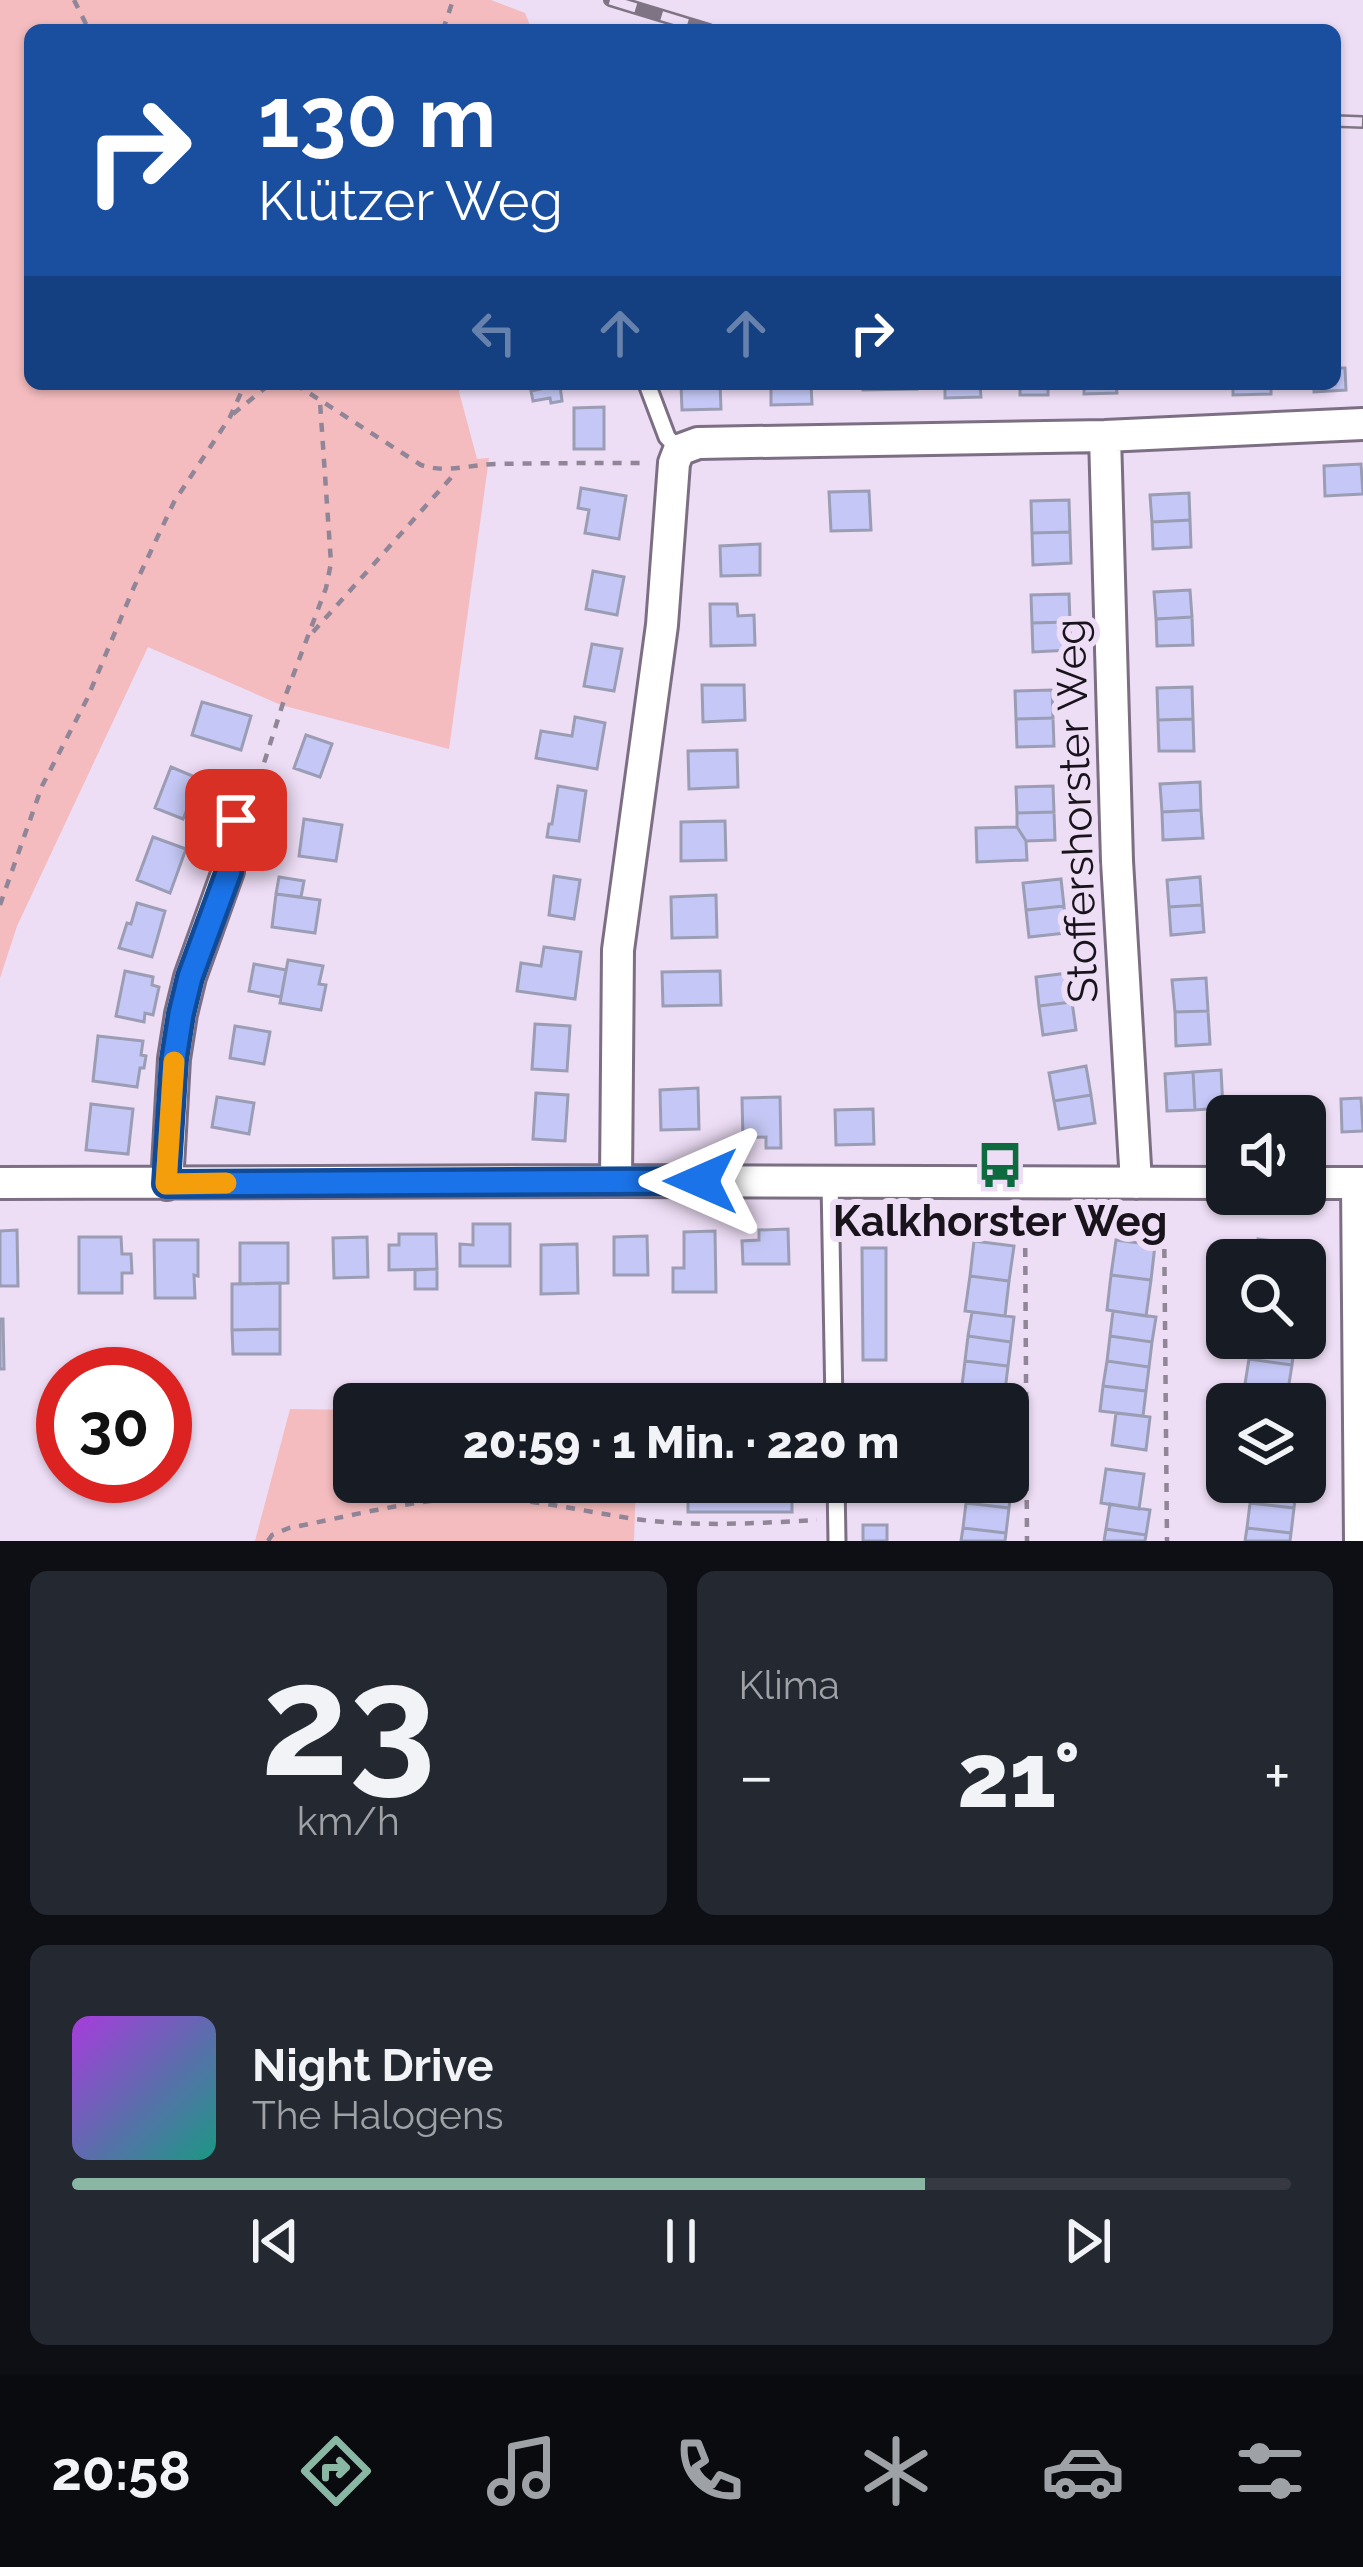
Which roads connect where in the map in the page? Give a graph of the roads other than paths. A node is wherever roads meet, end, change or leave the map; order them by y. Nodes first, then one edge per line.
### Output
1 (649, 390) edge
2 (1363, 424) edge
3 (1105, 436) junction
4 (676, 456) junction
5 (236, 820) road end
6 (616, 1181) junction
7 (830, 1182) junction
8 (0, 1183) edge
9 (1150, 1183) junction
10 (1206, 1183) edge
11 (1326, 1183) edge
12 (166, 1184) junction
13 (1360, 1184) edge
14 (1360, 1374) edge
15 (834, 1383) edge
16 (837, 1503) edge
17 (837, 1541) edge
18 (1360, 1541) edge

1 - 4 lane
2 - 3 street
3 - 4 street
3 - 9 street, Stoffershorster Weg
4 - 6 street
5 - 12 street
6 - 7 street
6 - 12 street
7 - 9 street
7 - 15 lane
8 - 12 street
9 - 10 street
11 - 13 street
13 - 14 street
14 - 18 street
16 - 17 lane

